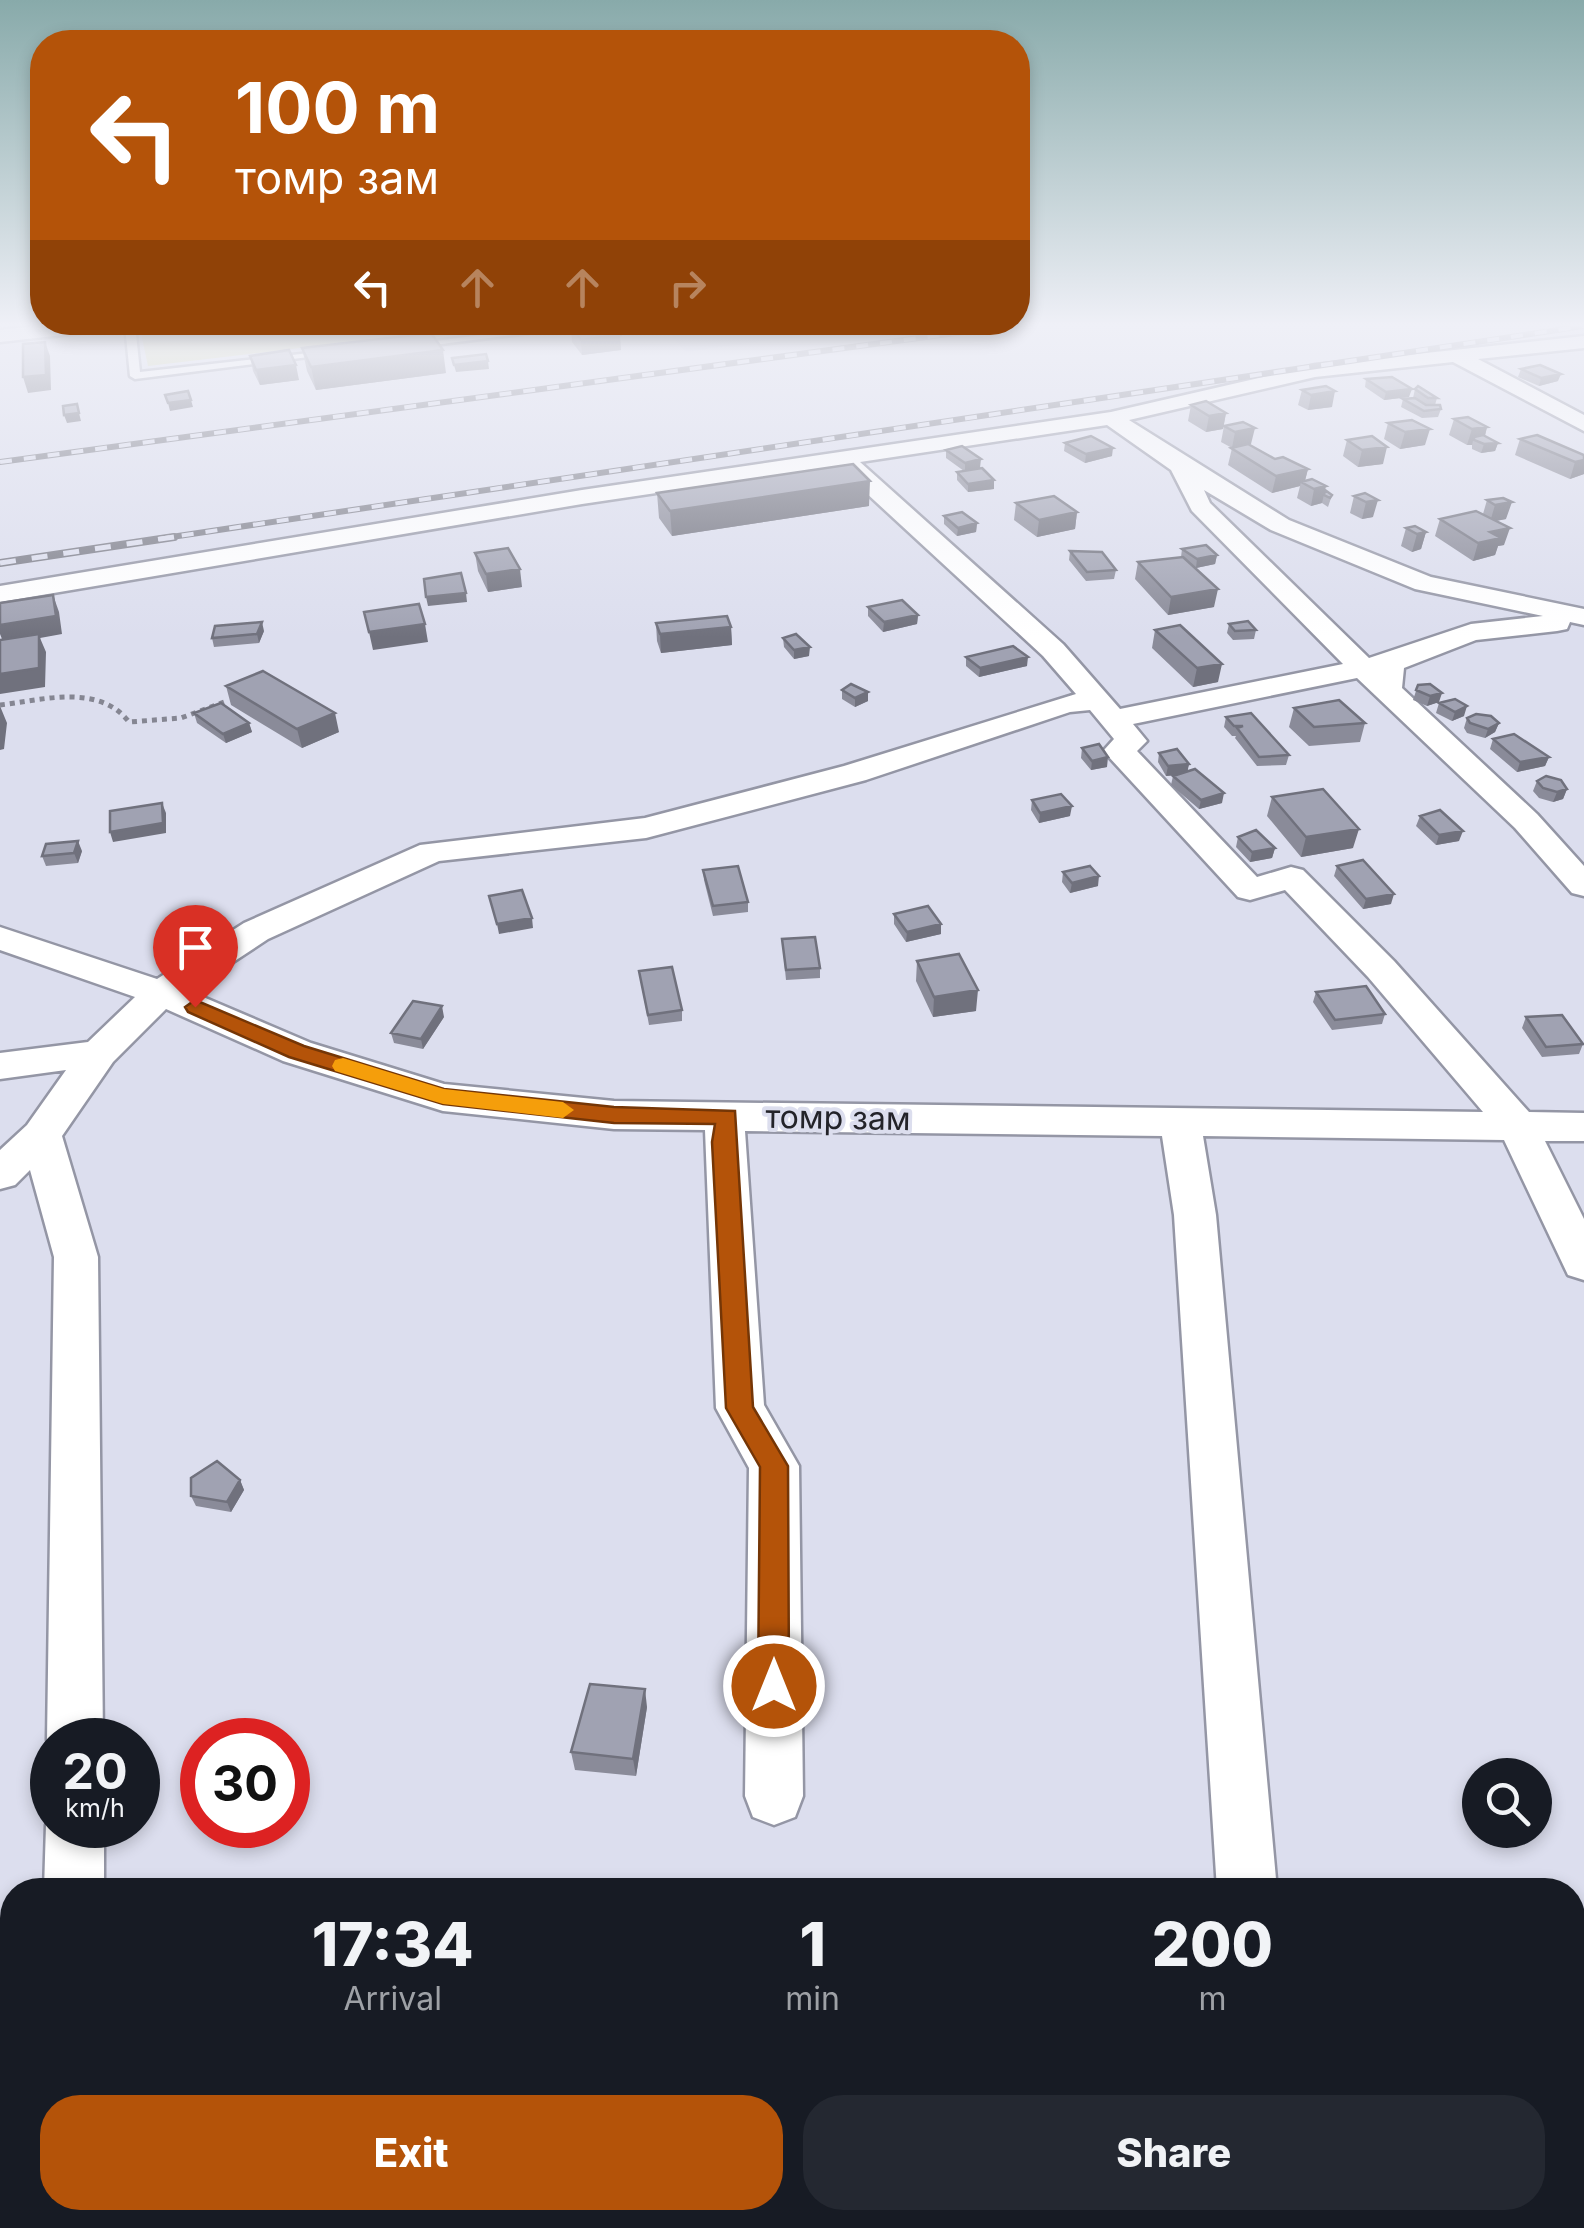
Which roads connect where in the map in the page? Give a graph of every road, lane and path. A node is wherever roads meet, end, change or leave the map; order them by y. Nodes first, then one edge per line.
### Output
1 (1036, 429) edge
2 (1126, 429) edge
3 (842, 458) junction
4 (1181, 466) junction
5 (0, 594) edge
6 (1583, 616) edge
7 (1380, 673) junction
8 (227, 701) edge
9 (0, 705) edge
10 (1105, 710) junction
11 (1584, 886) edge
12 (0, 938) edge
13 (161, 992) junction
14 (99, 1053) junction
15 (0, 1066) edge
16 (727, 1116) junction
17 (1180, 1122) junction
18 (1518, 1126) junction
19 (1584, 1127) edge
20 (41, 1135) junction
21 (0, 1174) edge
22 (1584, 1263) edge
23 (75, 1718) edge
24 (774, 1796) dead end
25 (74, 1848) edge
26 (74, 1878) edge
27 (1246, 1878) edge

1 - 3 street
2 - 4 street
3 - 5 street
3 - 10 street
4 - 6 street
4 - 7 street
6 - 7 street
7 - 10 street
7 - 11 street
8 - 9 path
10 - 13 street
10 - 18 street
12 - 13 street, томр зам
13 - 14 street
13 - 16 street, томр зам
14 - 15 street
14 - 20 street
16 - 17 street, томр зам
16 - 24 street
17 - 18 street, томр зам
17 - 27 street
18 - 19 street, томр зам
18 - 22 street
20 - 21 street
20 - 23 street
25 - 26 street

